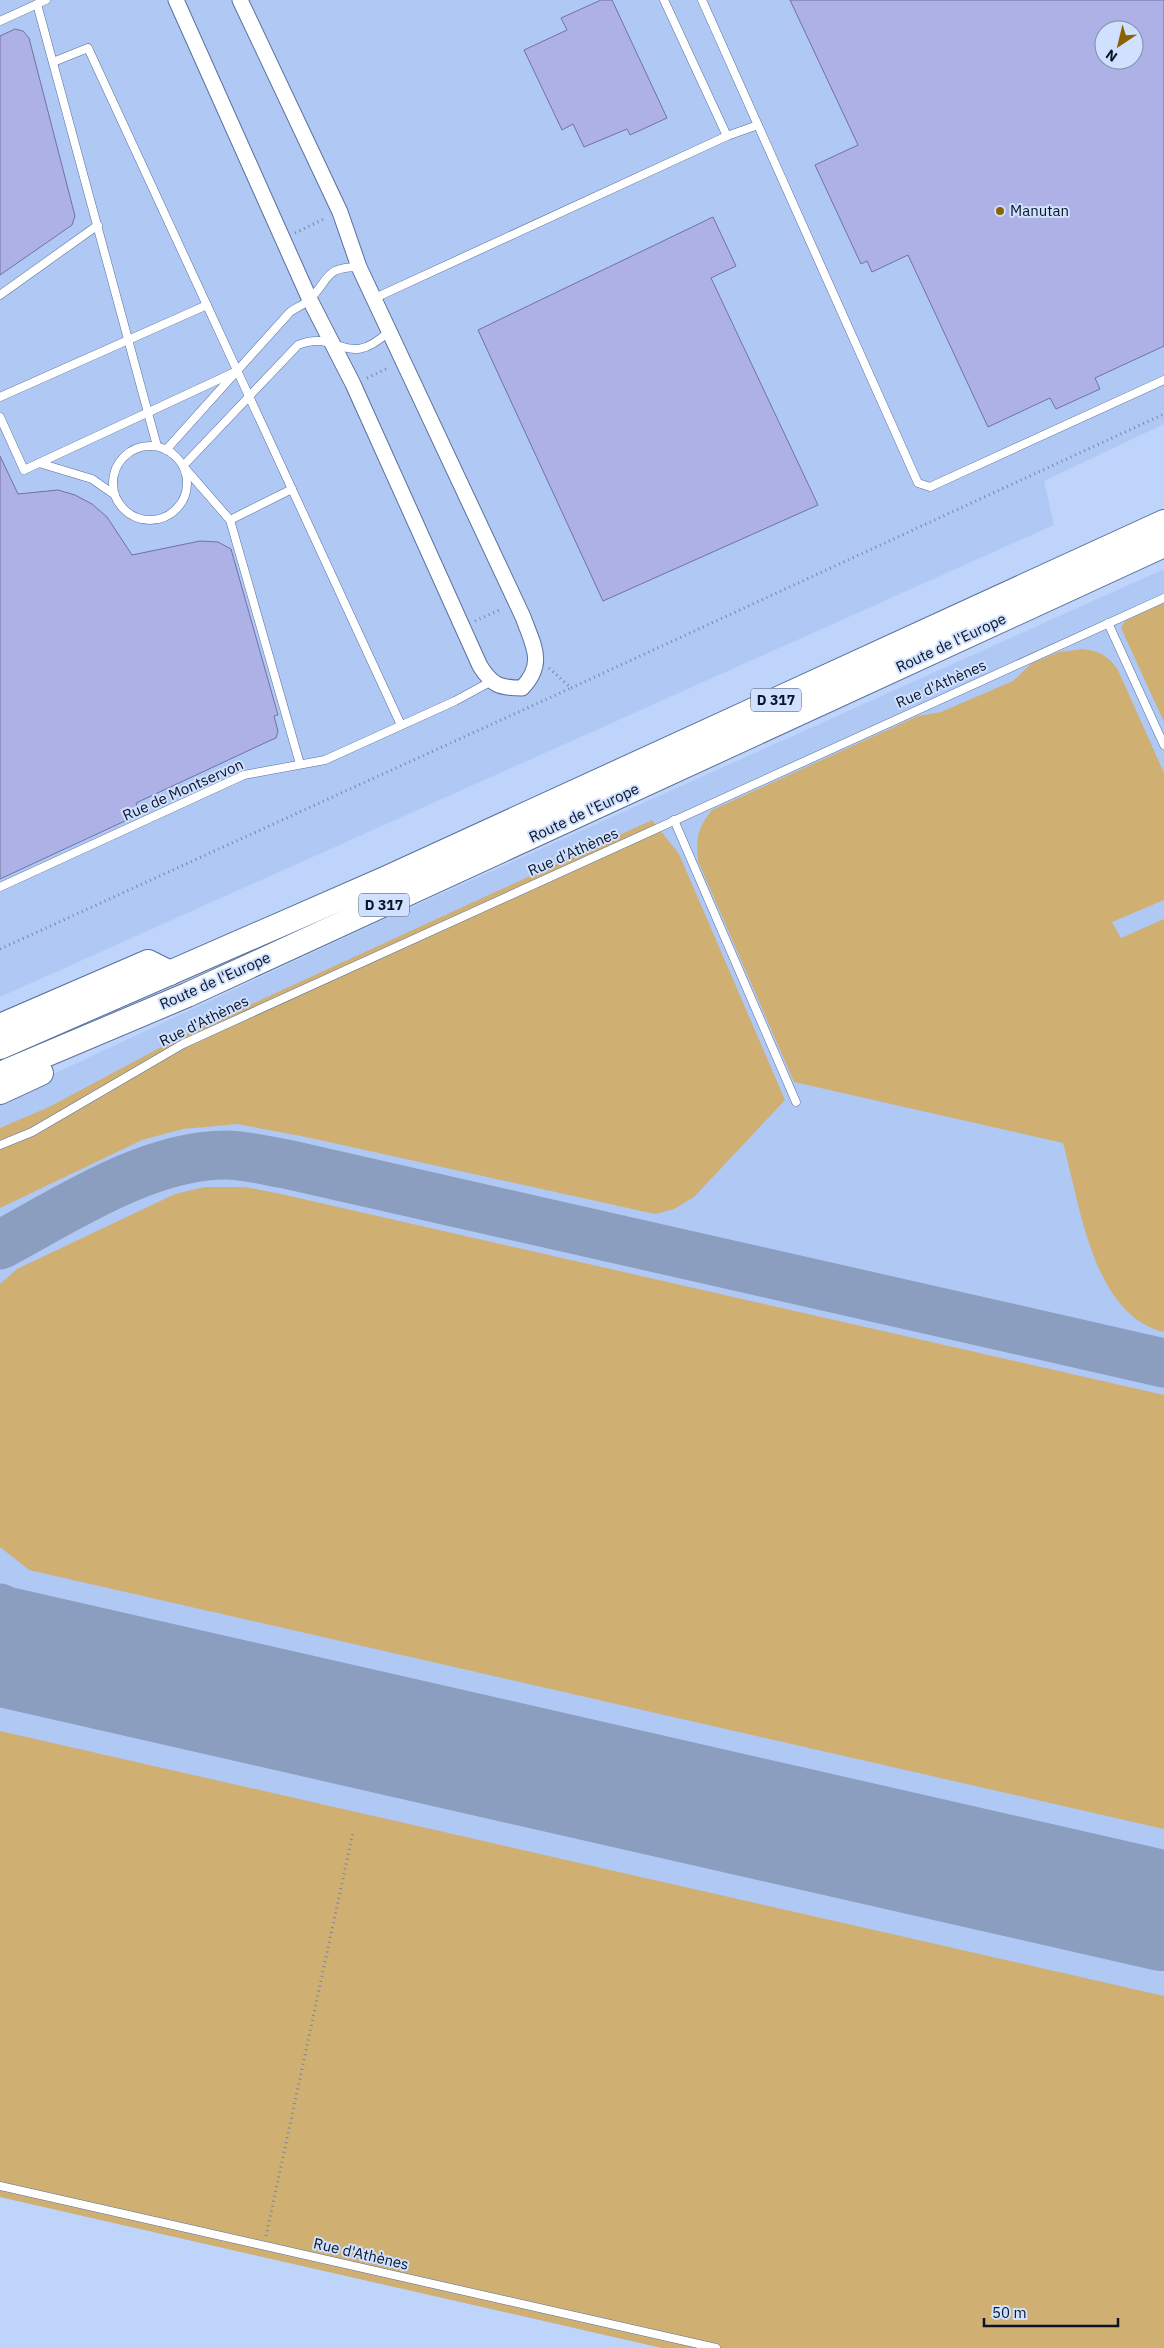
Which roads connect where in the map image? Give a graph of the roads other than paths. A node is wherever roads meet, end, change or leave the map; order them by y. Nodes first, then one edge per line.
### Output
1 (46, 0) edge
2 (176, 0) edge
3 (240, 0) edge
4 (664, 0) edge
5 (702, 0) edge
6 (38, 4) junction
7 (0, 21) edge
8 (52, 62) junction
9 (758, 125) junction
10 (727, 136) junction
11 (98, 225) junction
12 (360, 267) junction
13 (0, 295) edge
14 (375, 298) junction
15 (310, 300) junction
16 (207, 305) junction
17 (389, 331) junction
18 (128, 340) junction
19 (334, 344) junction
20 (237, 371) junction
21 (1164, 380) edge
22 (0, 397) edge
23 (248, 398) junction
24 (148, 412) junction
25 (0, 417) edge
26 (157, 446) junction
27 (166, 450) junction
28 (39, 463) junction
29 (183, 466) junction
30 (292, 489) junction
31 (115, 495) junction
32 (230, 520) junction
33 (1164, 522) edge
34 (1164, 545) edge
35 (1164, 598) edge
36 (1108, 623) junction
37 (490, 682) junction
38 (401, 725) junction
39 (1164, 745) edge
40 (300, 764) junction
41 (674, 820) junction
42 (0, 887) edge
43 (170, 973) junction
44 (187, 995) junction
45 (0, 1026) edge
46 (0, 1047) edge
47 (0, 1074) edge
48 (0, 1092) edge
49 (796, 1102) dead end
50 (0, 1145) edge
51 (0, 2186) edge
52 (716, 2348) edge

1 - 6 lane
2 - 15 street
3 - 12 street
4 - 10 lane
5 - 9 lane
6 - 7 lane
6 - 8 lane
8 - 11 lane
8 - 16 lane
9 - 10 lane
9 - 21 lane
10 - 14 lane
11 - 13 lane
11 - 18 lane
12 - 14 street
12 - 15 lane
14 - 17 street
15 - 19 street
15 - 20 lane
16 - 18 lane
16 - 20 lane
17 - 19 lane
17 - 37 street
18 - 22 lane
18 - 24 lane
19 - 23 lane
19 - 37 street
20 - 23 lane
20 - 24 lane
20 - 27 lane
23 - 29 lane
23 - 30 lane
24 - 26 lane
24 - 28 lane
25 - 28 lane
26 - 27 lane
26 - 31 lane
27 - 29 lane
28 - 31 lane
29 - 31 lane
29 - 32 lane
30 - 32 lane
30 - 38 lane
32 - 40 lane
33 - 43 main road, Route de l'Europe / D 317
34 - 44 main road, Route de l'Europe / D 317
35 - 36 lane, Rue d'Athènes
36 - 39 lane
36 - 41 lane, Rue d'Athènes
37 - 38 lane, Rue de Montservon
38 - 40 lane, Rue de Montservon
40 - 42 lane, Rue de Montservon
41 - 49 lane
41 - 50 lane, Rue d'Athènes
43 - 45 main road
43 - 46 main road, Route de l'Europe / D 317
44 - 47 main road, Route de l'Europe / D 317
44 - 48 main road
51 - 52 lane, Rue d'Athènes

